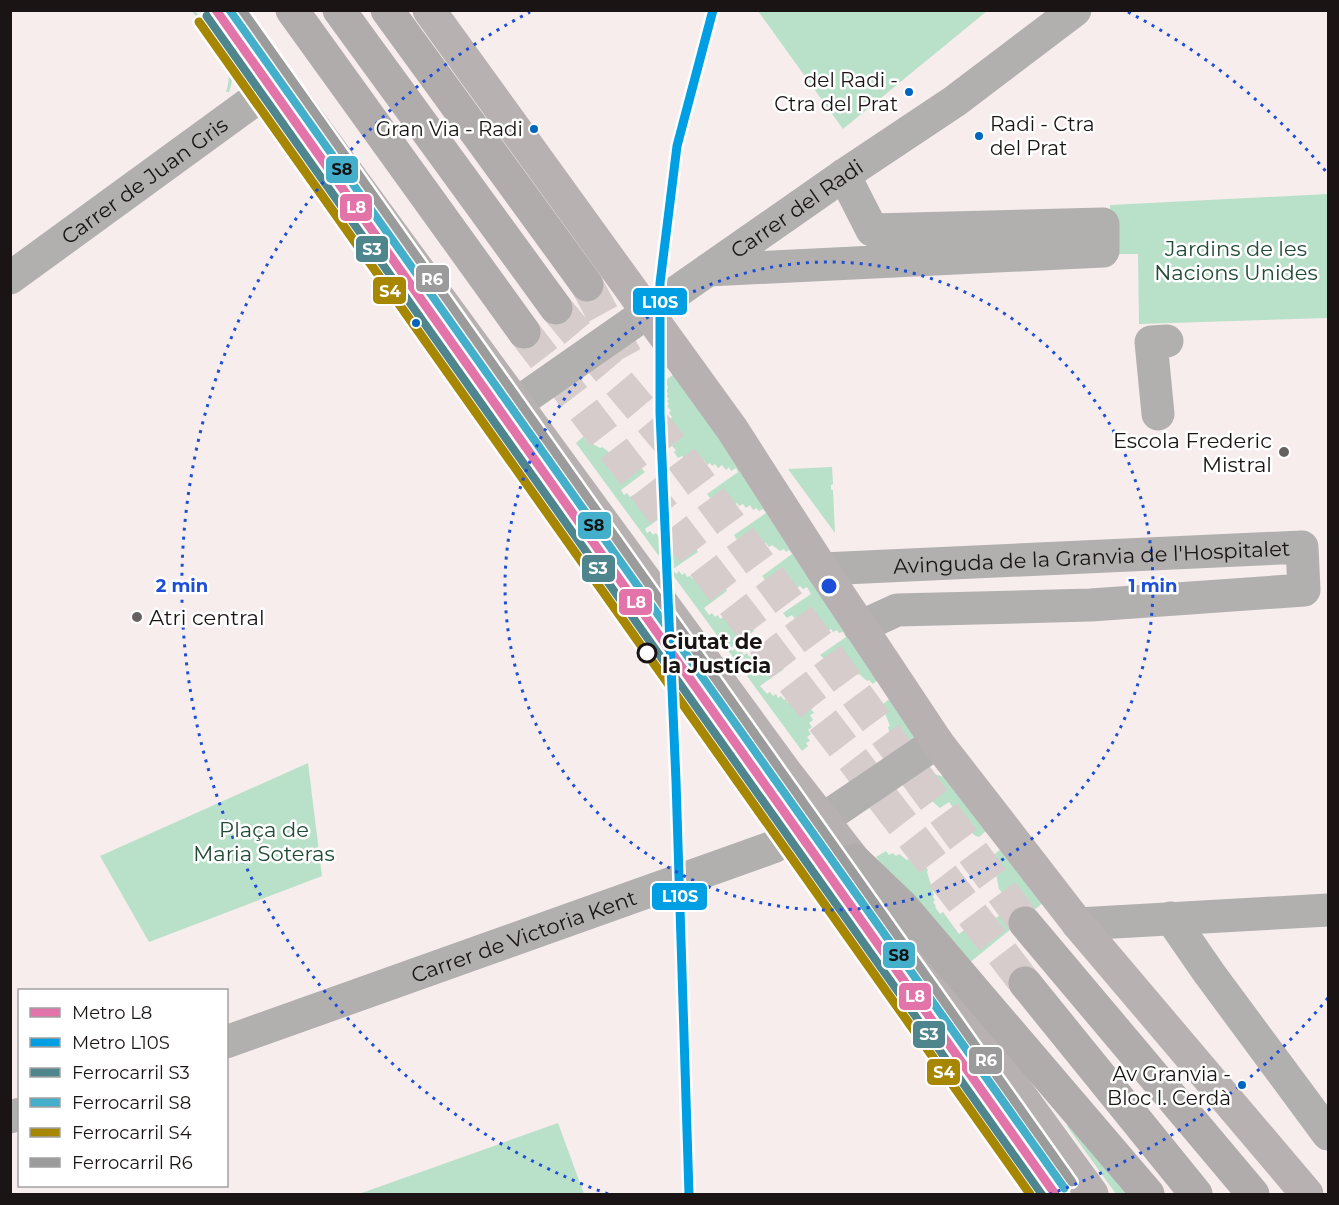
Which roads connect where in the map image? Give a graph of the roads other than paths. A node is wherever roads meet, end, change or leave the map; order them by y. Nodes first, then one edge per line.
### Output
1 (228, 10) edge
2 (292, 10) edge
3 (339, 10) edge
4 (387, 10) edge
5 (429, 10) edge
6 (1075, 10) edge
7 (279, 82) junction
8 (844, 175) junction
9 (708, 270) junction
10 (10, 278) edge
11 (587, 285) tunnel mouth
12 (556, 308) tunnel mouth
13 (648, 311) junction
14 (524, 332) tunnel mouth
15 (1167, 341) dead end
16 (516, 404) junction
17 (1158, 414) dead end
18 (822, 569) junction
19 (860, 627) junction
20 (937, 742) junction
21 (822, 820) junction
22 (854, 860) junction
23 (1329, 910) edge
24 (1171, 918) junction
25 (1025, 923) tunnel mouth
26 (1078, 924) junction
27 (1025, 983) tunnel mouth
28 (228, 1041) edge
29 (1329, 1134) edge
30 (1092, 1194) edge
31 (1148, 1194) edge
32 (1196, 1194) edge
33 (1253, 1194) edge
34 (1307, 1194) edge

1 - 7 main road
2 - 14 highway
3 - 12 highway
4 - 11 highway
5 - 13 main road
6 - 8 street, Carrer del Radi
7 - 10 street, Carrer de Juan Gris
7 - 16 main road
8 - 9 street, Carrer del Radi
8 - 9 street
9 - 13 street, Carrer del Radi
13 - 16 street, Carrer del Radi
13 - 18 main road
15 - 17 street
16 - 21 main road
18 - 19 main road
18 - 19 street, Avinguda de la Granvia de l'Hospitalet
19 - 20 main road
20 - 21 street, Carrer de Victoria Kent
20 - 26 main road
21 - 22 main road
21 - 28 street, Carrer de Victoria Kent
22 - 30 main road
22 - 31 highway
23 - 24 street
24 - 26 street
24 - 29 street
25 - 33 highway
26 - 34 main road
27 - 32 highway

